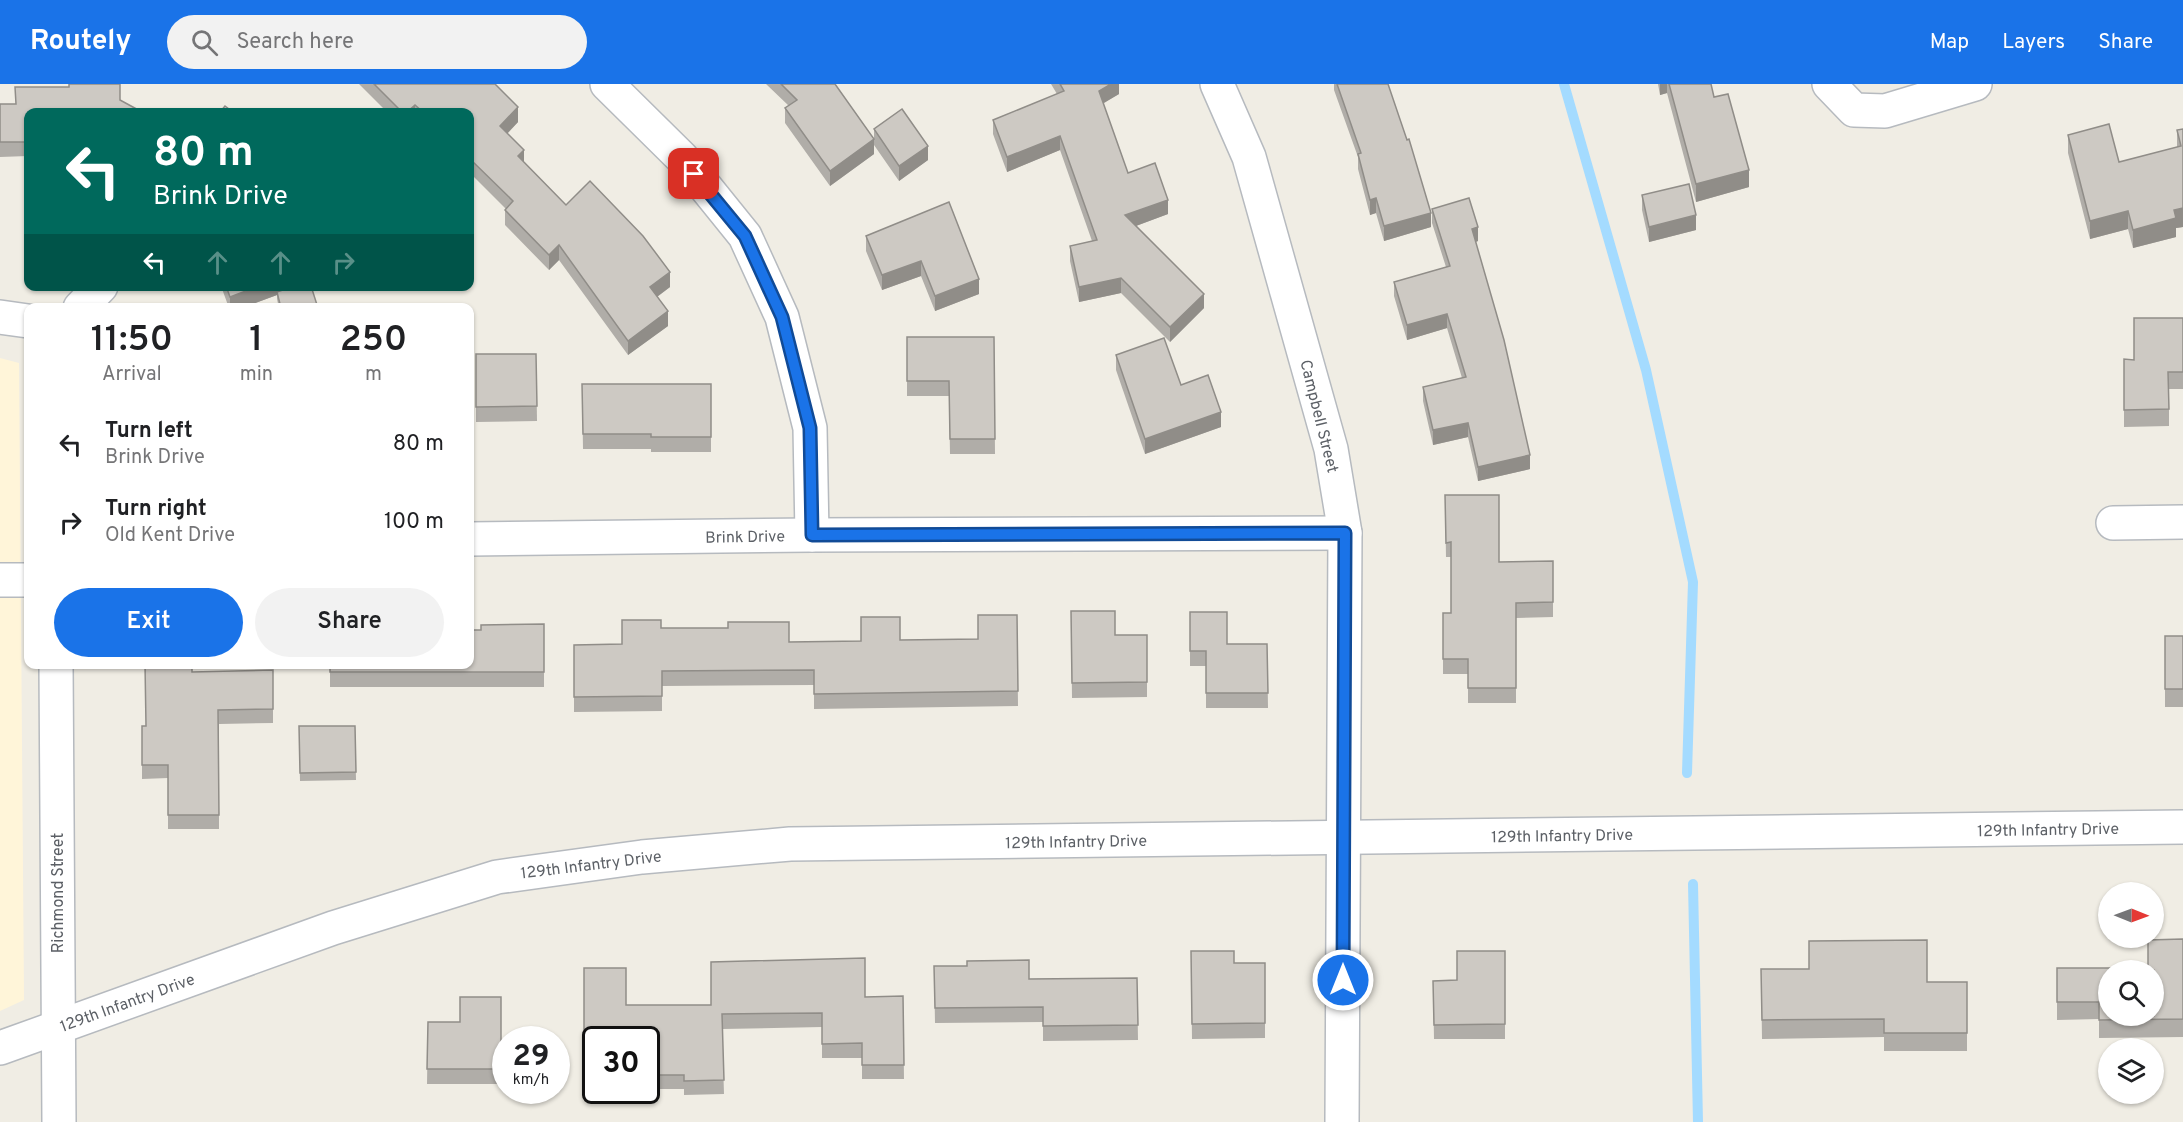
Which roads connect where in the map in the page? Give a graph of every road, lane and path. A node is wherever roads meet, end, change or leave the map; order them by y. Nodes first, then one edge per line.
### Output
1 (607, 84) edge
2 (1217, 84) edge
3 (1829, 84) edge
4 (1975, 84) edge
5 (96, 291) edge
6 (85, 303) edge
7 (0, 317) edge
8 (24, 320) edge
9 (2183, 522) edge
10 (2113, 523) dead end
11 (1345, 533) junction
12 (812, 535) junction
13 (474, 539) edge
14 (0, 580) edge
15 (24, 580) edge
16 (56, 669) edge
17 (2183, 827) edge
18 (1344, 837) junction
19 (58, 1027) junction
20 (0, 1048) edge
21 (59, 1122) edge
22 (1342, 1122) edge

1 - 12 street
2 - 11 street, Campbell Street
3 - 4 street
5 - 6 street
7 - 8 street
9 - 10 street
11 - 12 street, Brink Drive
11 - 18 street, Campbell Street
12 - 13 street, Brink Drive
14 - 15 street
16 - 19 street, Richmond Street
17 - 18 street, 129th Infantry Drive
18 - 19 street, 129th Infantry Drive
18 - 22 street, Campbell Street
19 - 20 street, 129th Infantry Drive
19 - 21 street, Richmond Street

